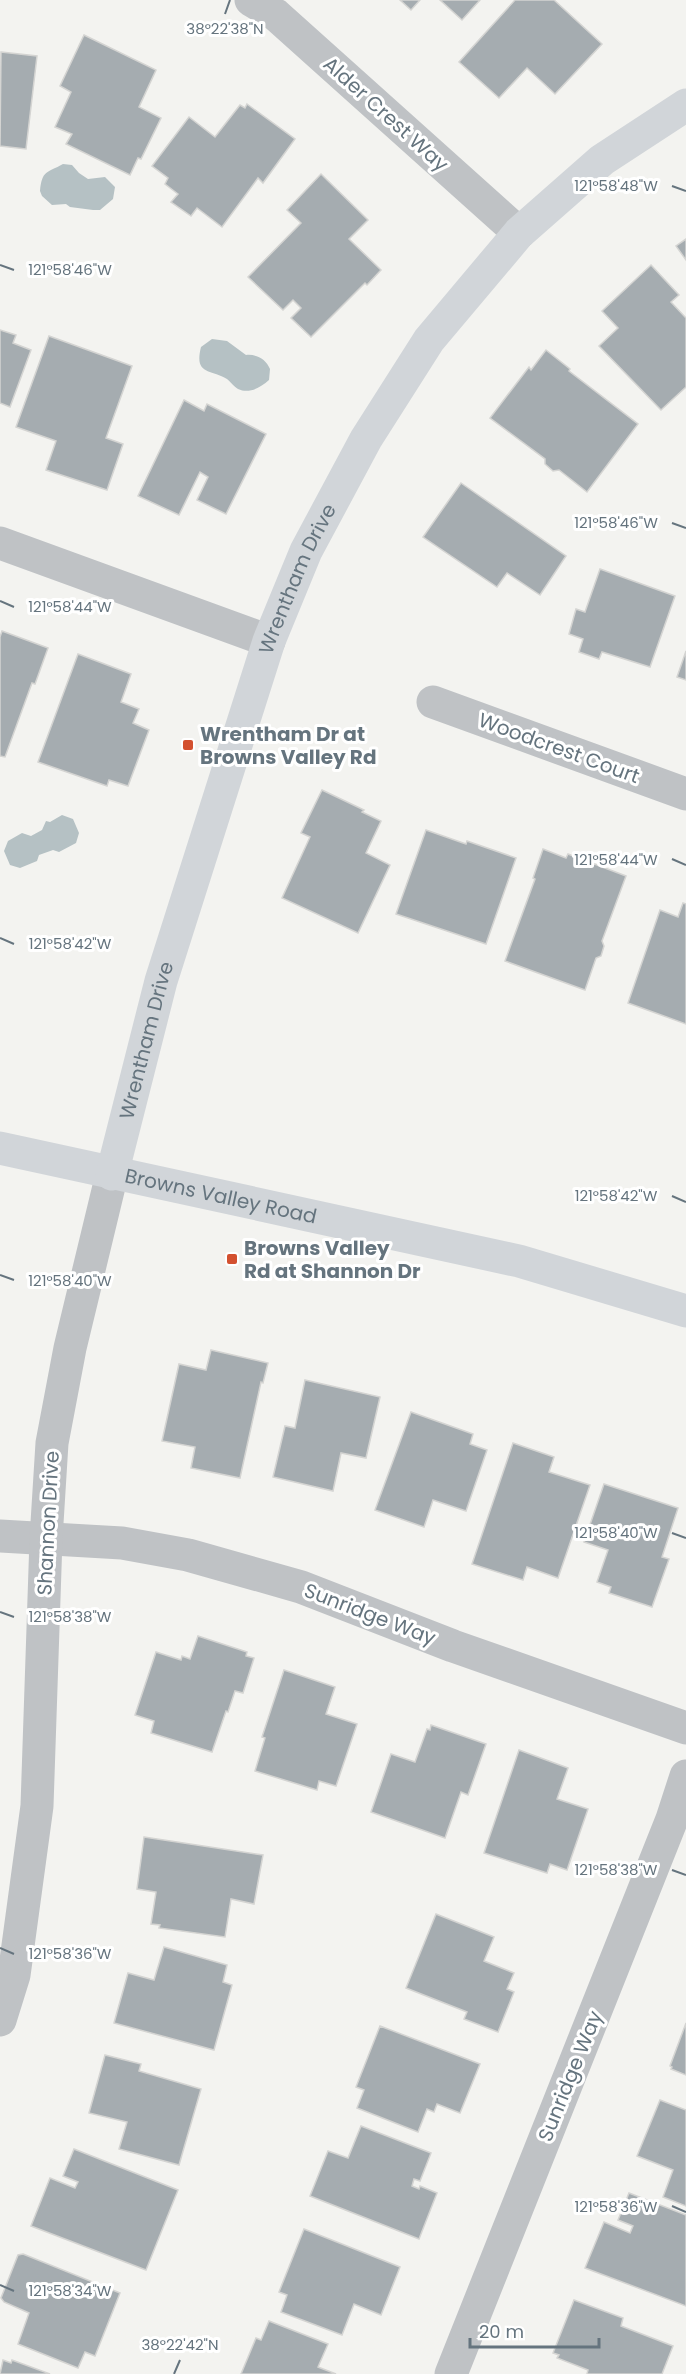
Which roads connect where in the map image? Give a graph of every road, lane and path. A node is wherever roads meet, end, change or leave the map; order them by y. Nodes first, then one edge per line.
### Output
1 (251, 0) edge
2 (686, 105) edge
3 (519, 233) junction
4 (0, 543) edge
5 (270, 641) junction
6 (433, 702) dead end
7 (686, 794) edge
8 (0, 1148) edge
9 (112, 1174) junction
10 (686, 1311) edge
11 (0, 1536) edge
12 (45, 1539) junction
13 (686, 1728) edge
14 (686, 1776) edge
15 (0, 2020) edge
16 (452, 2374) edge

1 - 3 street, Alder Crest Way
2 - 3 street, Wrentham Drive
3 - 5 street, Wrentham Drive
4 - 5 street
5 - 9 street, Wrentham Drive
6 - 7 street, Woodcrest Court
8 - 9 street, Browns Valley Road
9 - 10 street, Browns Valley Road
9 - 12 street, Shannon Drive
11 - 12 street, Sunridge Way
12 - 13 street, Sunridge Way
12 - 15 street, Shannon Drive
14 - 16 street, Sunridge Way

